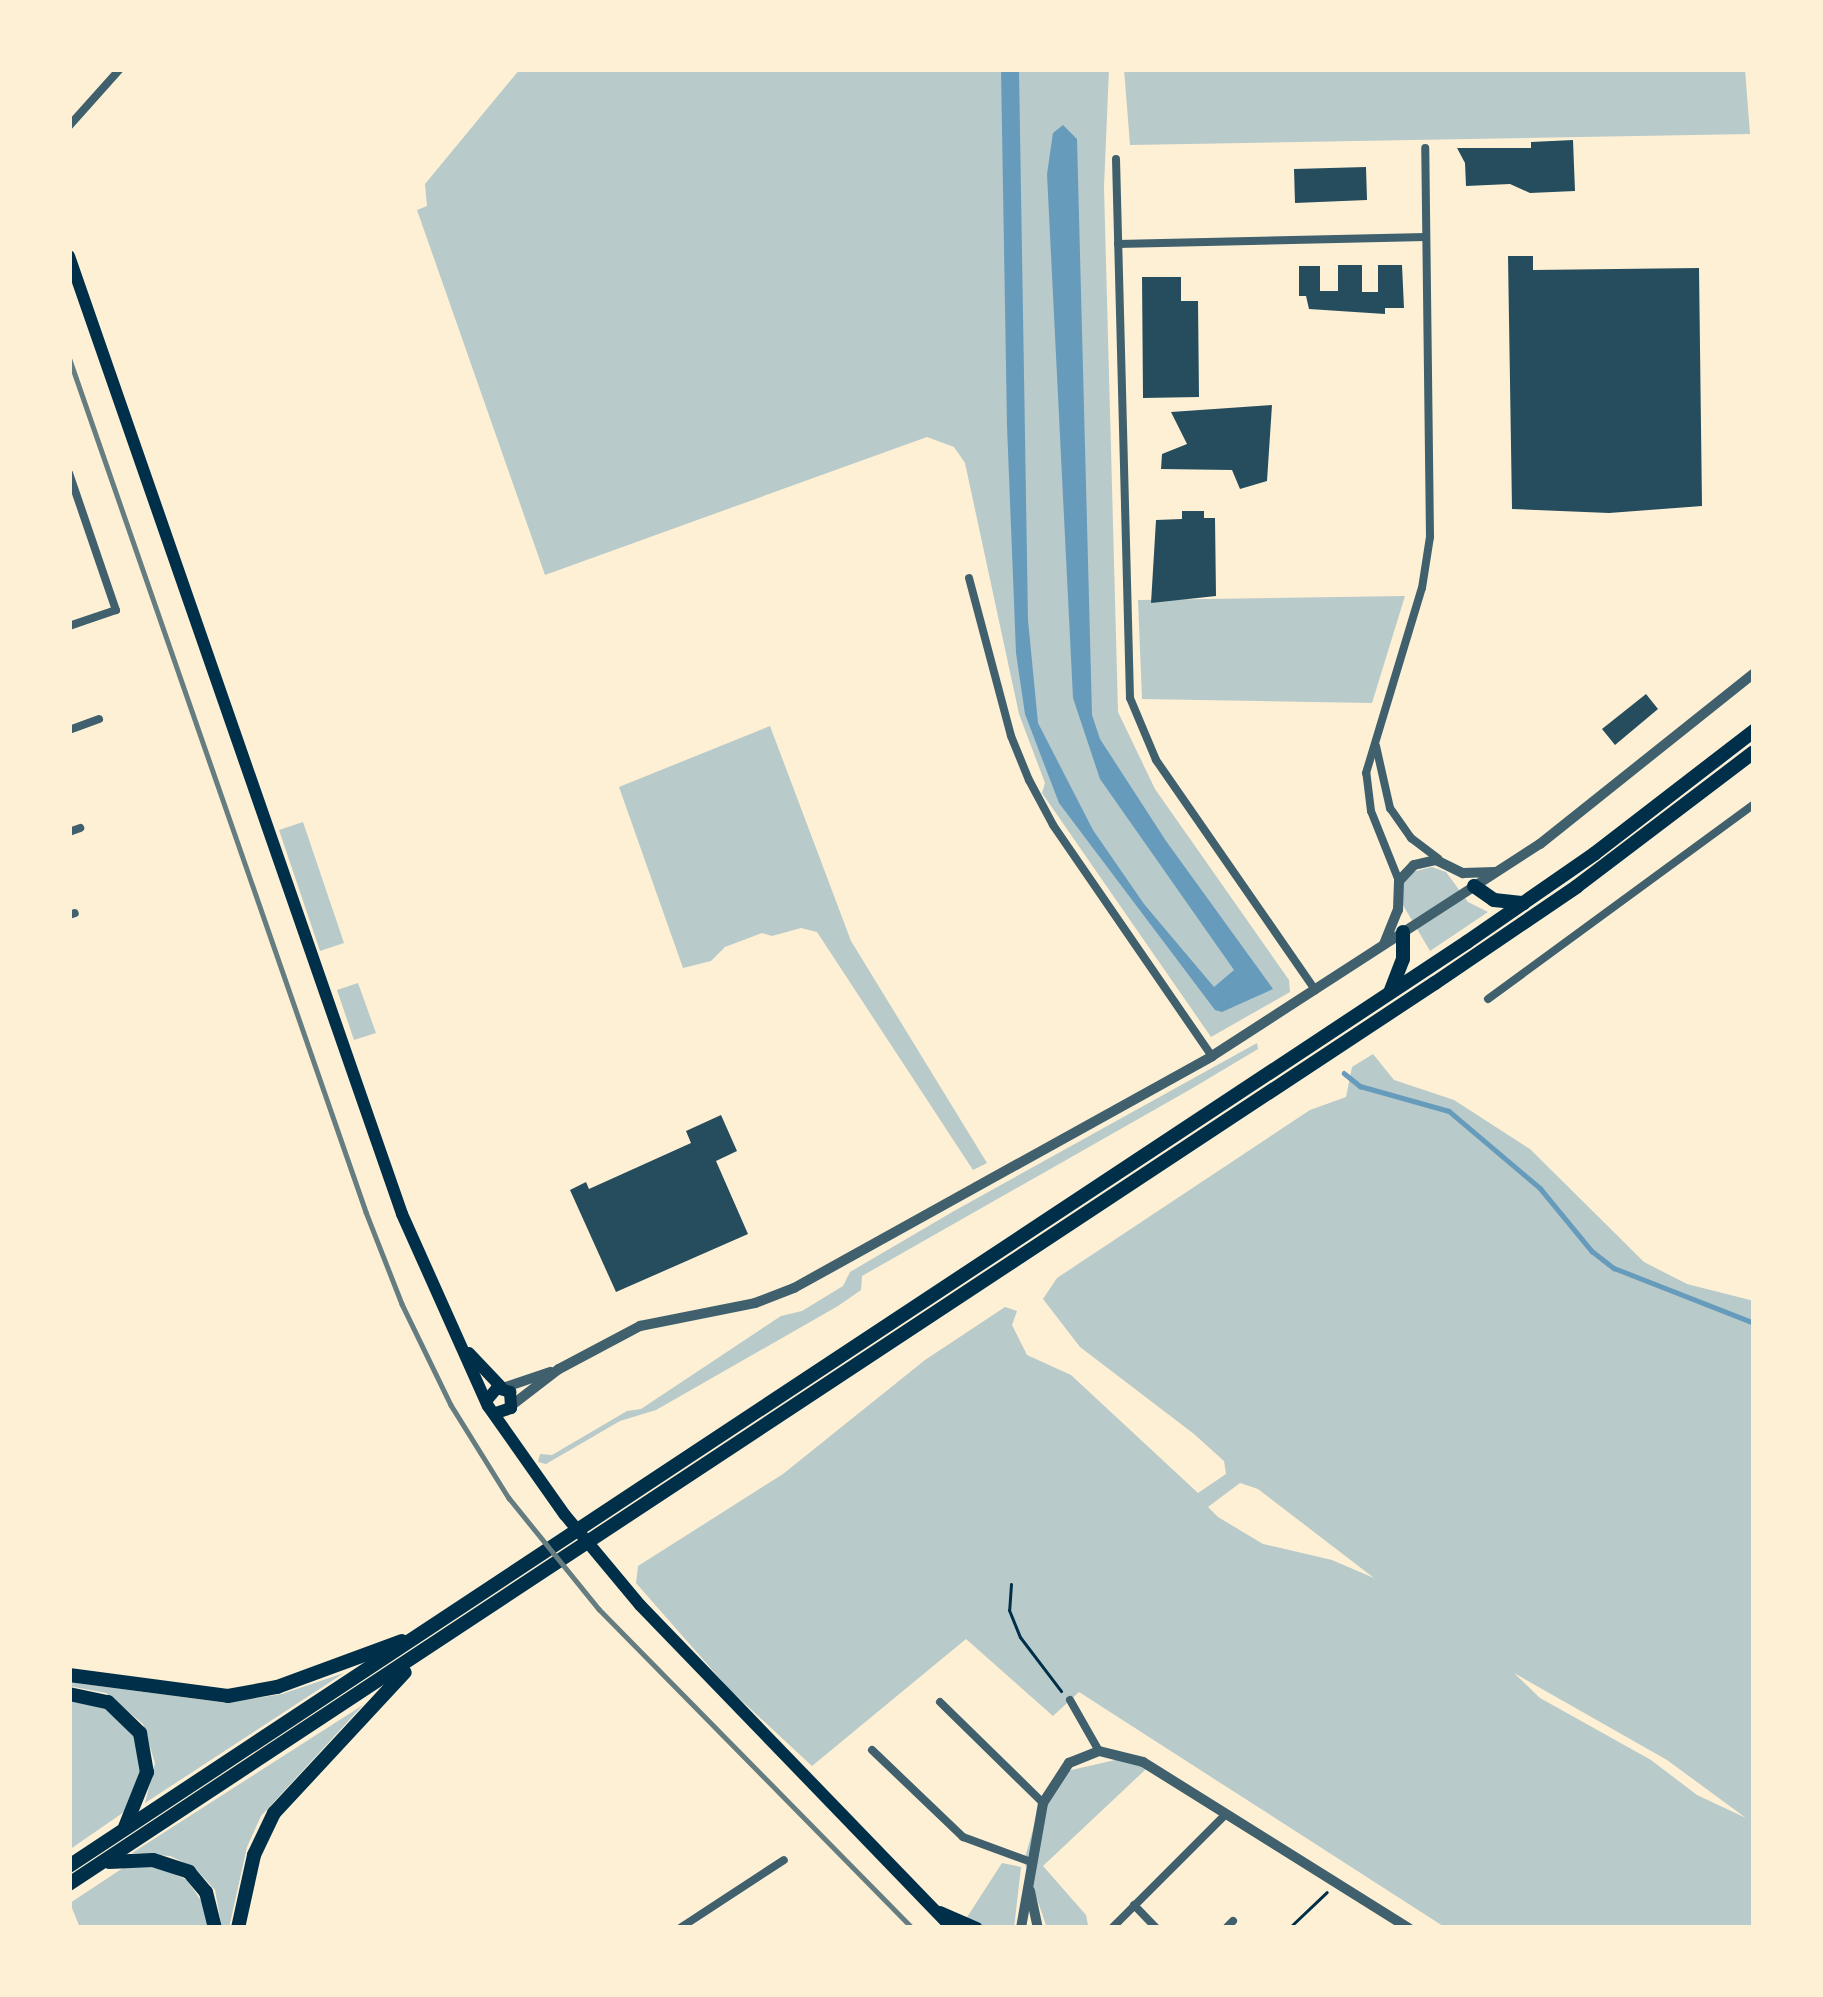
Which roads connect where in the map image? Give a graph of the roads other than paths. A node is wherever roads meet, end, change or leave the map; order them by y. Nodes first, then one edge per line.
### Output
1 (119, 69) edge
2 (69, 126) edge
3 (1424, 148) dead end
4 (1116, 159) dead end
5 (1426, 237) junction
6 (1118, 244) junction
7 (69, 256) edge
8 (69, 473) edge
9 (969, 578) dead end
10 (69, 626) edge
11 (1754, 673) edge
12 (99, 719) dead end
13 (69, 730) edge
14 (1754, 731) edge
15 (1377, 739) junction
16 (1754, 752) edge
17 (1754, 804) edge
18 (80, 828) dead end
19 (69, 832) edge
20 (1444, 861) junction
21 (1502, 871) junction
22 (1462, 873) junction
23 (1400, 881) junction
24 (1474, 886) junction
25 (1524, 903) junction
26 (1398, 910) junction
27 (1403, 932) junction
28 (1383, 946) junction
29 (1316, 992) junction
30 (1389, 994) junction
31 (1488, 999) dead end
32 (1212, 1056) junction
33 (458, 1340) junction
34 (559, 1369) junction
35 (502, 1388) junction
36 (491, 1407) junction
37 (511, 1407) junction
38 (520, 1452) junction
39 (630, 1506) junction
40 (507, 1588) junction
41 (424, 1633) junction
42 (425, 1652) junction
43 (69, 1675) edge
44 (69, 1694) edge
45 (1070, 1700) road end
46 (940, 1702) dead end
47 (872, 1750) dead end
48 (1099, 1751) junction
49 (1043, 1803) junction
50 (1226, 1814) junction
51 (122, 1831) junction
52 (784, 1860) dead end
53 (1031, 1862) junction
54 (99, 1865) junction
55 (69, 1866) edge
56 (1028, 1882) junction
57 (69, 1884) edge
58 (1134, 1905) junction
59 (933, 1909) junction
60 (215, 1928) edge
61 (238, 1928) edge
62 (680, 1928) edge
63 (952, 1928) edge
64 (977, 1928) edge
65 (1021, 1928) edge
66 (1038, 1928) edge
67 (1112, 1928) edge
68 (1156, 1928) edge
69 (1409, 1928) edge

1 - 2 street
3 - 5 street
4 - 6 street
5 - 6 street
5 - 15 street
6 - 29 street
7 - 33 main road
8 - 10 street
9 - 32 street
11 - 21 street
12 - 13 street
14 - 25 highway
15 - 20 street
15 - 23 street
16 - 39 highway
17 - 31 street
18 - 19 street
20 - 22 street
20 - 23 street
21 - 22 street
21 - 24 street
22 - 24 street
23 - 26 street
24 - 25 highway
24 - 27 street
25 - 30 highway
26 - 27 street
26 - 28 street
27 - 28 street
27 - 30 highway
28 - 29 street
29 - 32 street
30 - 39 highway
32 - 34 street
33 - 35 main road
33 - 36 main road
34 - 35 street
34 - 37 street
35 - 36 main road
35 - 37 main road
36 - 37 main road
36 - 38 main road
37 - 38 main road
38 - 59 main road
39 - 40 highway
40 - 41 highway
40 - 42 highway
41 - 43 highway
41 - 51 highway
42 - 54 highway
42 - 61 highway
44 - 51 highway
45 - 48 street
46 - 49 street
47 - 53 street
48 - 49 street
48 - 50 street
49 - 53 street
50 - 58 street
50 - 69 street
51 - 55 highway
52 - 62 street
53 - 56 street
54 - 57 highway
54 - 60 highway
56 - 65 street
56 - 66 street
58 - 67 street
58 - 68 street
59 - 63 main road
59 - 64 main road

